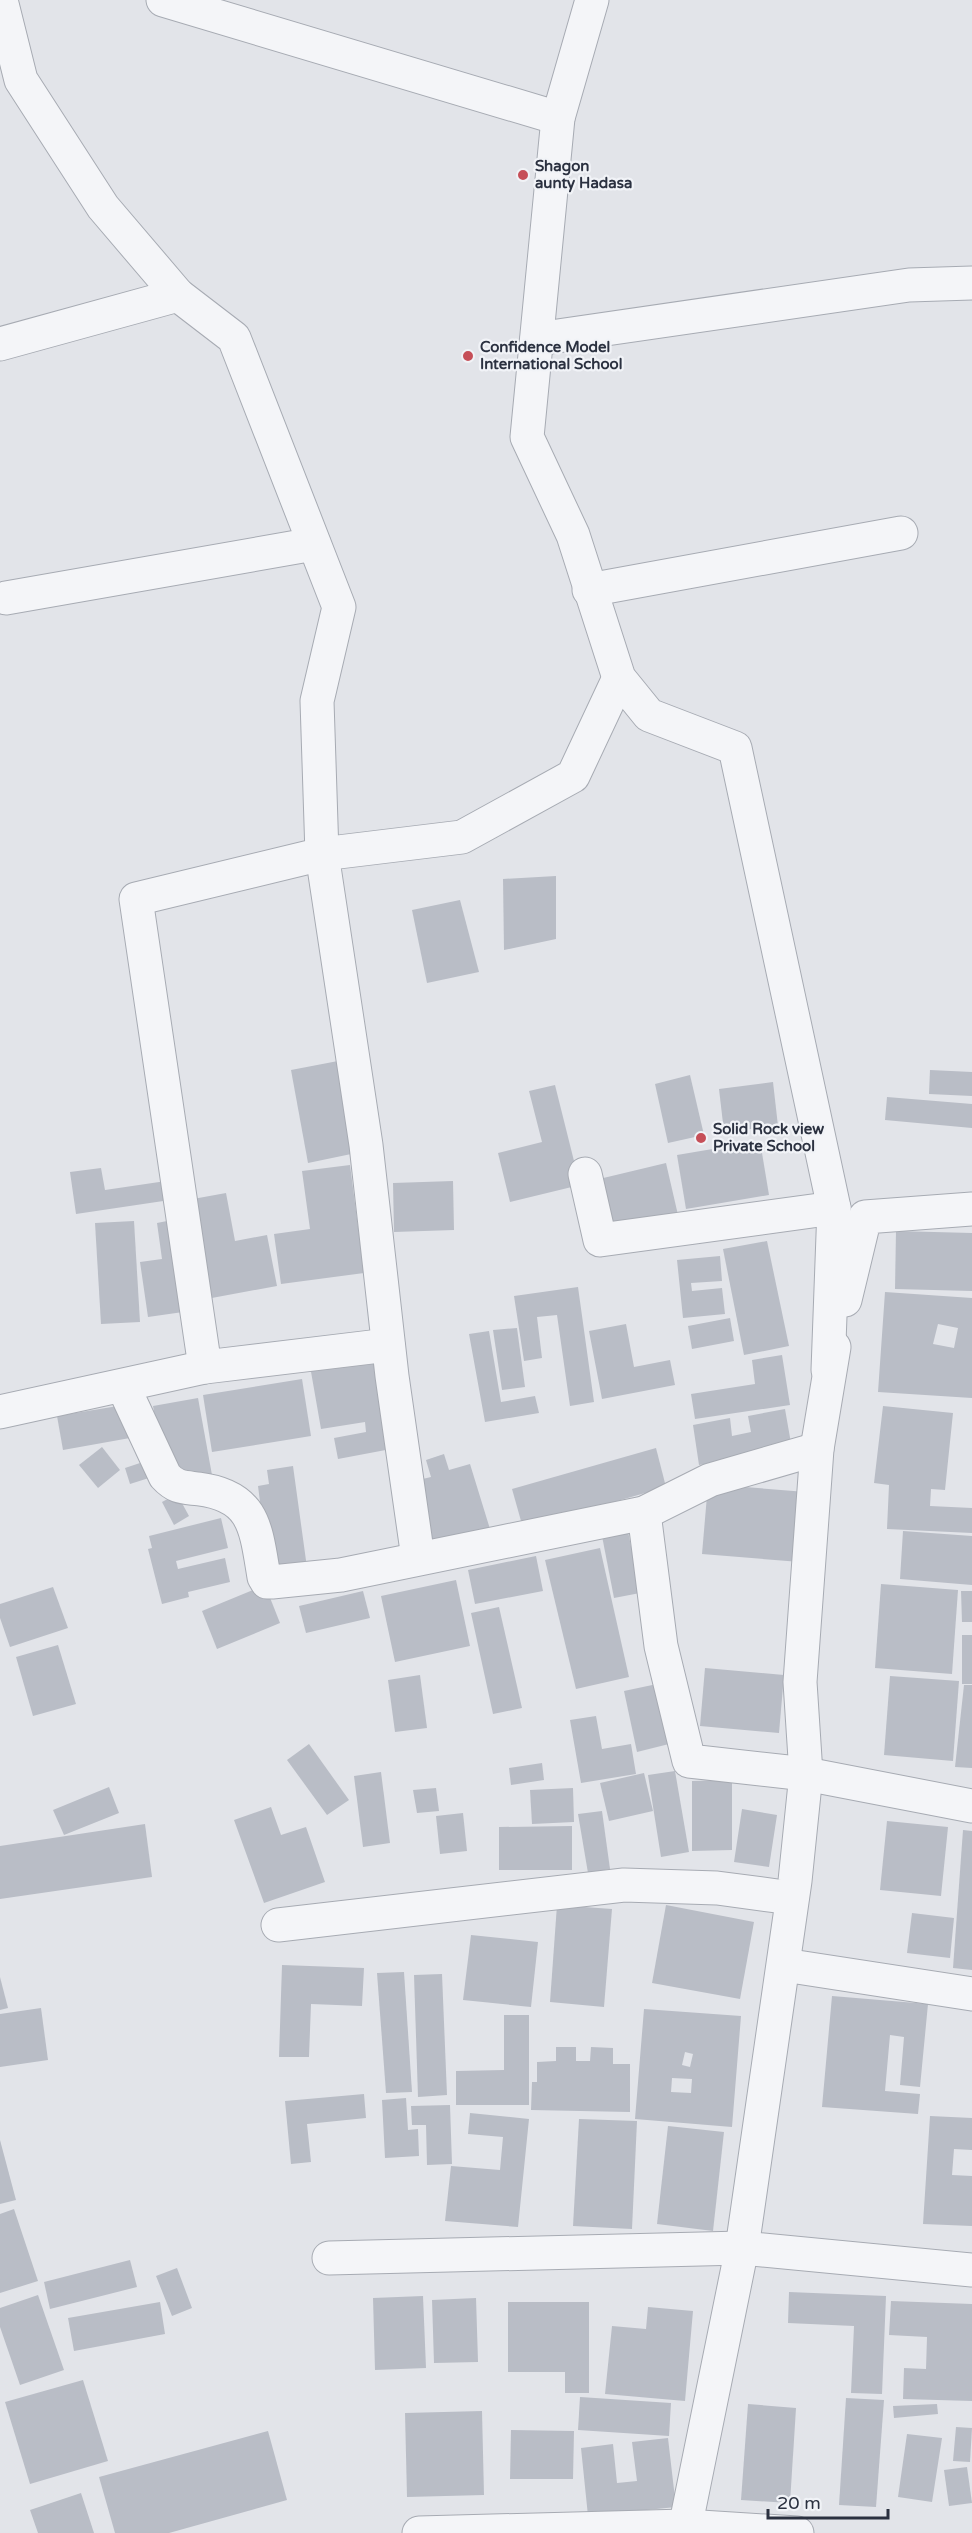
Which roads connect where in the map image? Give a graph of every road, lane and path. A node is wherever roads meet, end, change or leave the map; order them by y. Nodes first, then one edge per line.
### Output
1 (1, 0) edge
2 (163, 0) edge
3 (592, 0) edge
4 (558, 118) junction
5 (972, 283) edge
6 (178, 295) junction
7 (537, 339) junction
8 (0, 344) edge
9 (901, 533) dead end
10 (314, 544) junction
11 (589, 590) junction
12 (6, 598) dead end
13 (620, 678) junction
14 (322, 854) junction
15 (585, 1174) dead end
16 (834, 1208) junction
17 (972, 1209) edge
18 (388, 1345) junction
19 (205, 1367) junction
20 (828, 1370) junction
21 (123, 1386) junction
22 (0, 1412) edge
23 (817, 1449) junction
24 (644, 1513) junction
25 (418, 1558) junction
26 (806, 1774) junction
27 (972, 1806) edge
28 (792, 1898) junction
29 (278, 1925) dead end
30 (784, 1965) junction
31 (972, 1994) edge
32 (742, 2248) junction
33 (329, 2258) dead end
34 (972, 2270) edge
35 (685, 2530) edge
36 (418, 2533) edge
37 (796, 2533) edge

1 - 6 street
2 - 4 street
3 - 4 street
4 - 7 street
5 - 7 street
6 - 8 street
6 - 10 street
7 - 11 street
9 - 11 street
10 - 12 street
10 - 14 street
11 - 13 street
13 - 14 street
13 - 16 street
14 - 18 street
14 - 19 street
15 - 16 street
16 - 20 street
17 - 20 street
18 - 19 street
18 - 25 street
19 - 21 street
20 - 23 street
21 - 22 street
21 - 25 street
23 - 24 street
23 - 26 street
24 - 25 street
24 - 26 street
26 - 27 street
26 - 28 street
28 - 29 street
28 - 30 street
30 - 31 street
30 - 32 street
32 - 33 street
32 - 34 street
32 - 35 street
35 - 36 street
35 - 37 street

